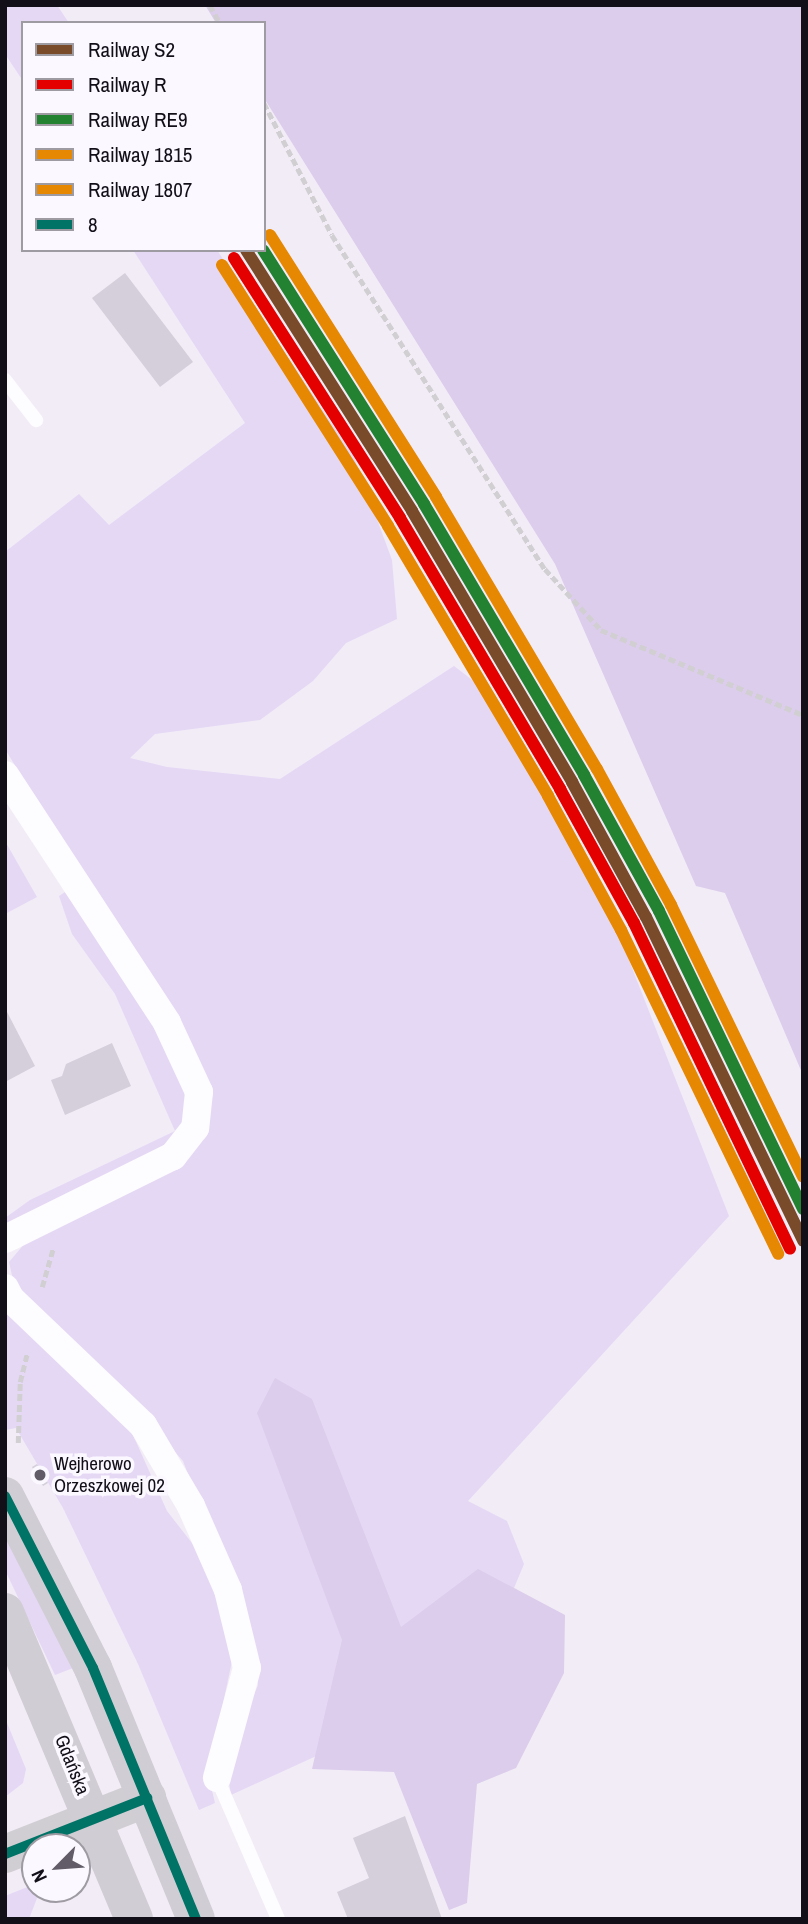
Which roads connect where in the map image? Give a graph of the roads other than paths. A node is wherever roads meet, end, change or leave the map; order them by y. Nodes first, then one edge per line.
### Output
1 (5, 380) edge
2 (36, 420) dead end
3 (5, 775) edge
4 (5, 1239) edge
5 (5, 1288) edge
6 (5, 1496) edge
7 (5, 1612) edge
8 (217, 1778) joint
9 (147, 1798) junction
10 (94, 1818) junction
11 (5, 1854) edge
12 (134, 1919) edge
13 (196, 1919) edge
14 (278, 1919) edge

1 - 2 lane
3 - 4 street
5 - 8 street
6 - 9 main road
7 - 10 main road, Gdańska
8 - 14 lane
9 - 10 street
9 - 13 main road
10 - 11 street
10 - 12 main road, Gdańska

